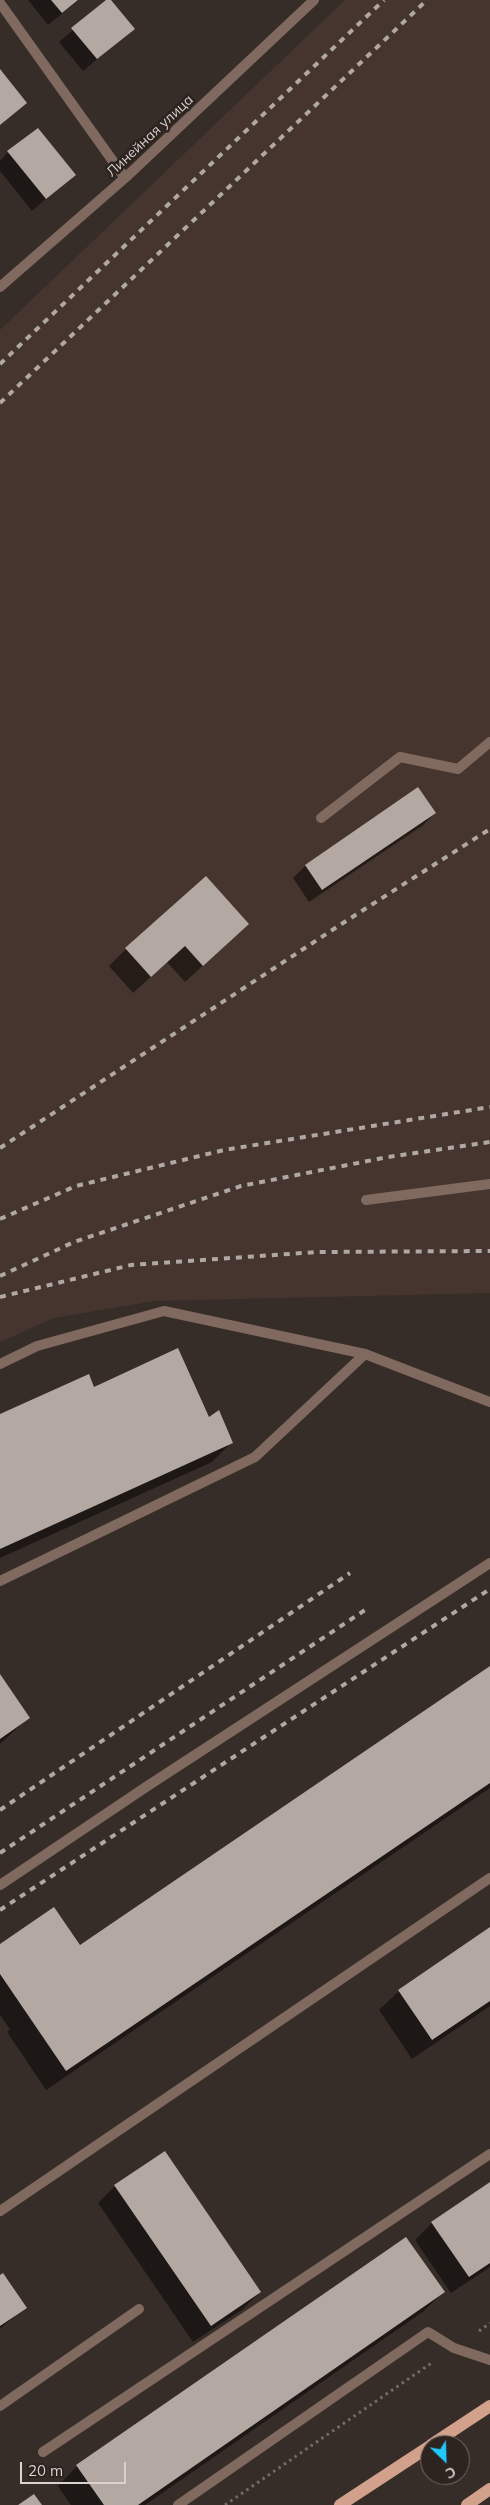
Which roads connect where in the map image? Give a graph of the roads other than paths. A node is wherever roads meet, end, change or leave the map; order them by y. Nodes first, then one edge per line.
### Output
1 (314, 0) edge
2 (0, 3) edge
3 (125, 178) junction
4 (0, 287) edge
5 (490, 742) edge
6 (321, 818) dead end
7 (490, 1184) edge
8 (366, 1200) dead end
9 (365, 1354) junction
10 (0, 1364) edge
11 (490, 1402) edge
12 (490, 1563) edge
13 (0, 1581) edge
14 (490, 1878) edge
15 (0, 1885) edge
16 (490, 2154) edge
17 (0, 2211) edge
18 (139, 2309) dead end
19 (490, 2360) edge
20 (0, 2406) edge
21 (490, 2406) edge
22 (446, 2435) edge
23 (43, 2452) dead end
24 (420, 2452) edge
25 (490, 2489) edge
26 (178, 2505) edge
27 (340, 2505) edge
28 (467, 2505) edge

1 - 3 street, Линейная улица
2 - 3 street
3 - 4 street, Линейная улица
5 - 6 street
7 - 8 street
9 - 10 street
9 - 11 street
9 - 13 street
12 - 15 street
14 - 17 street
16 - 23 street
18 - 20 street
19 - 26 street
21 - 22 main road
24 - 27 main road
25 - 28 main road

